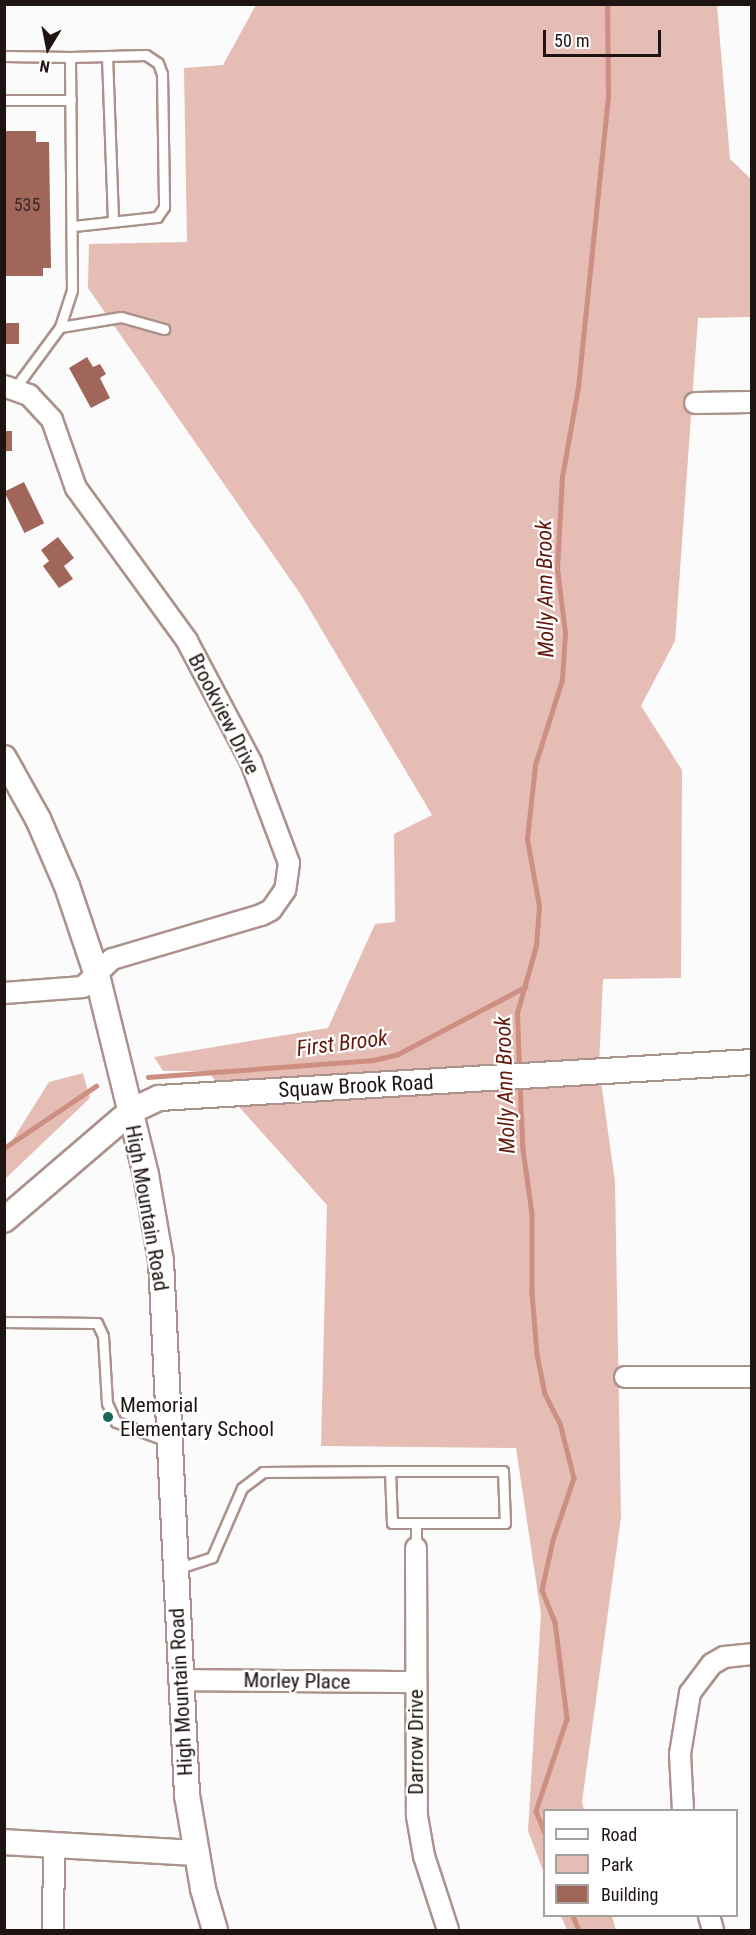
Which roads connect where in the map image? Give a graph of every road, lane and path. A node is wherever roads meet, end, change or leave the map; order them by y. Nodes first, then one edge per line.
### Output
1 (4, 56) edge
2 (107, 56) junction
3 (70, 57) junction
4 (4, 100) edge
5 (71, 100) junction
6 (113, 220) junction
7 (73, 226) junction
8 (60, 327) junction
9 (164, 329) dead end
10 (10, 387) edge
11 (752, 402) edge
12 (695, 403) dead end
13 (4, 758) edge
14 (97, 975) junction
15 (4, 993) edge
16 (752, 1062) edge
17 (131, 1112) junction
18 (4, 1220) edge
19 (4, 1322) edge
20 (626, 1377) dead end
21 (752, 1377) edge
22 (167, 1441) junction
23 (390, 1471) junction
24 (416, 1523) junction
25 (416, 1548) joint
26 (173, 1570) junction
27 (752, 1654) edge
28 (179, 1680) junction
29 (416, 1682) junction
30 (683, 1809) edge
31 (4, 1842) edge
32 (54, 1845) junction
33 (197, 1853) junction
34 (53, 1930) edge
35 (215, 1930) edge
36 (448, 1930) edge

1 - 3 lane
2 - 3 lane
2 - 6 lane
2 - 6 lane
3 - 5 lane
4 - 5 lane
5 - 7 lane
6 - 7 lane
7 - 8 lane
8 - 9 lane
8 - 10 lane
10 - 14 street, Brookview Drive
11 - 12 street
13 - 14 street, High Mountain Road
14 - 15 street, Brookview Drive
14 - 17 street, High Mountain Road
16 - 17 street, Squaw Brook Road
17 - 18 street, Squaw Brook Road
17 - 22 street, High Mountain Road
19 - 22 lane
20 - 21 street
22 - 26 street, High Mountain Road
23 - 24 lane
23 - 24 lane
23 - 26 lane
24 - 25 lane
25 - 29 street, Darrow Drive
26 - 28 street, High Mountain Road
27 - 30 street
28 - 29 street, Morley Place
28 - 33 street, High Mountain Road
29 - 36 street, Darrow Drive
31 - 32 street
32 - 33 street
32 - 34 street
33 - 35 street, High Mountain Road

